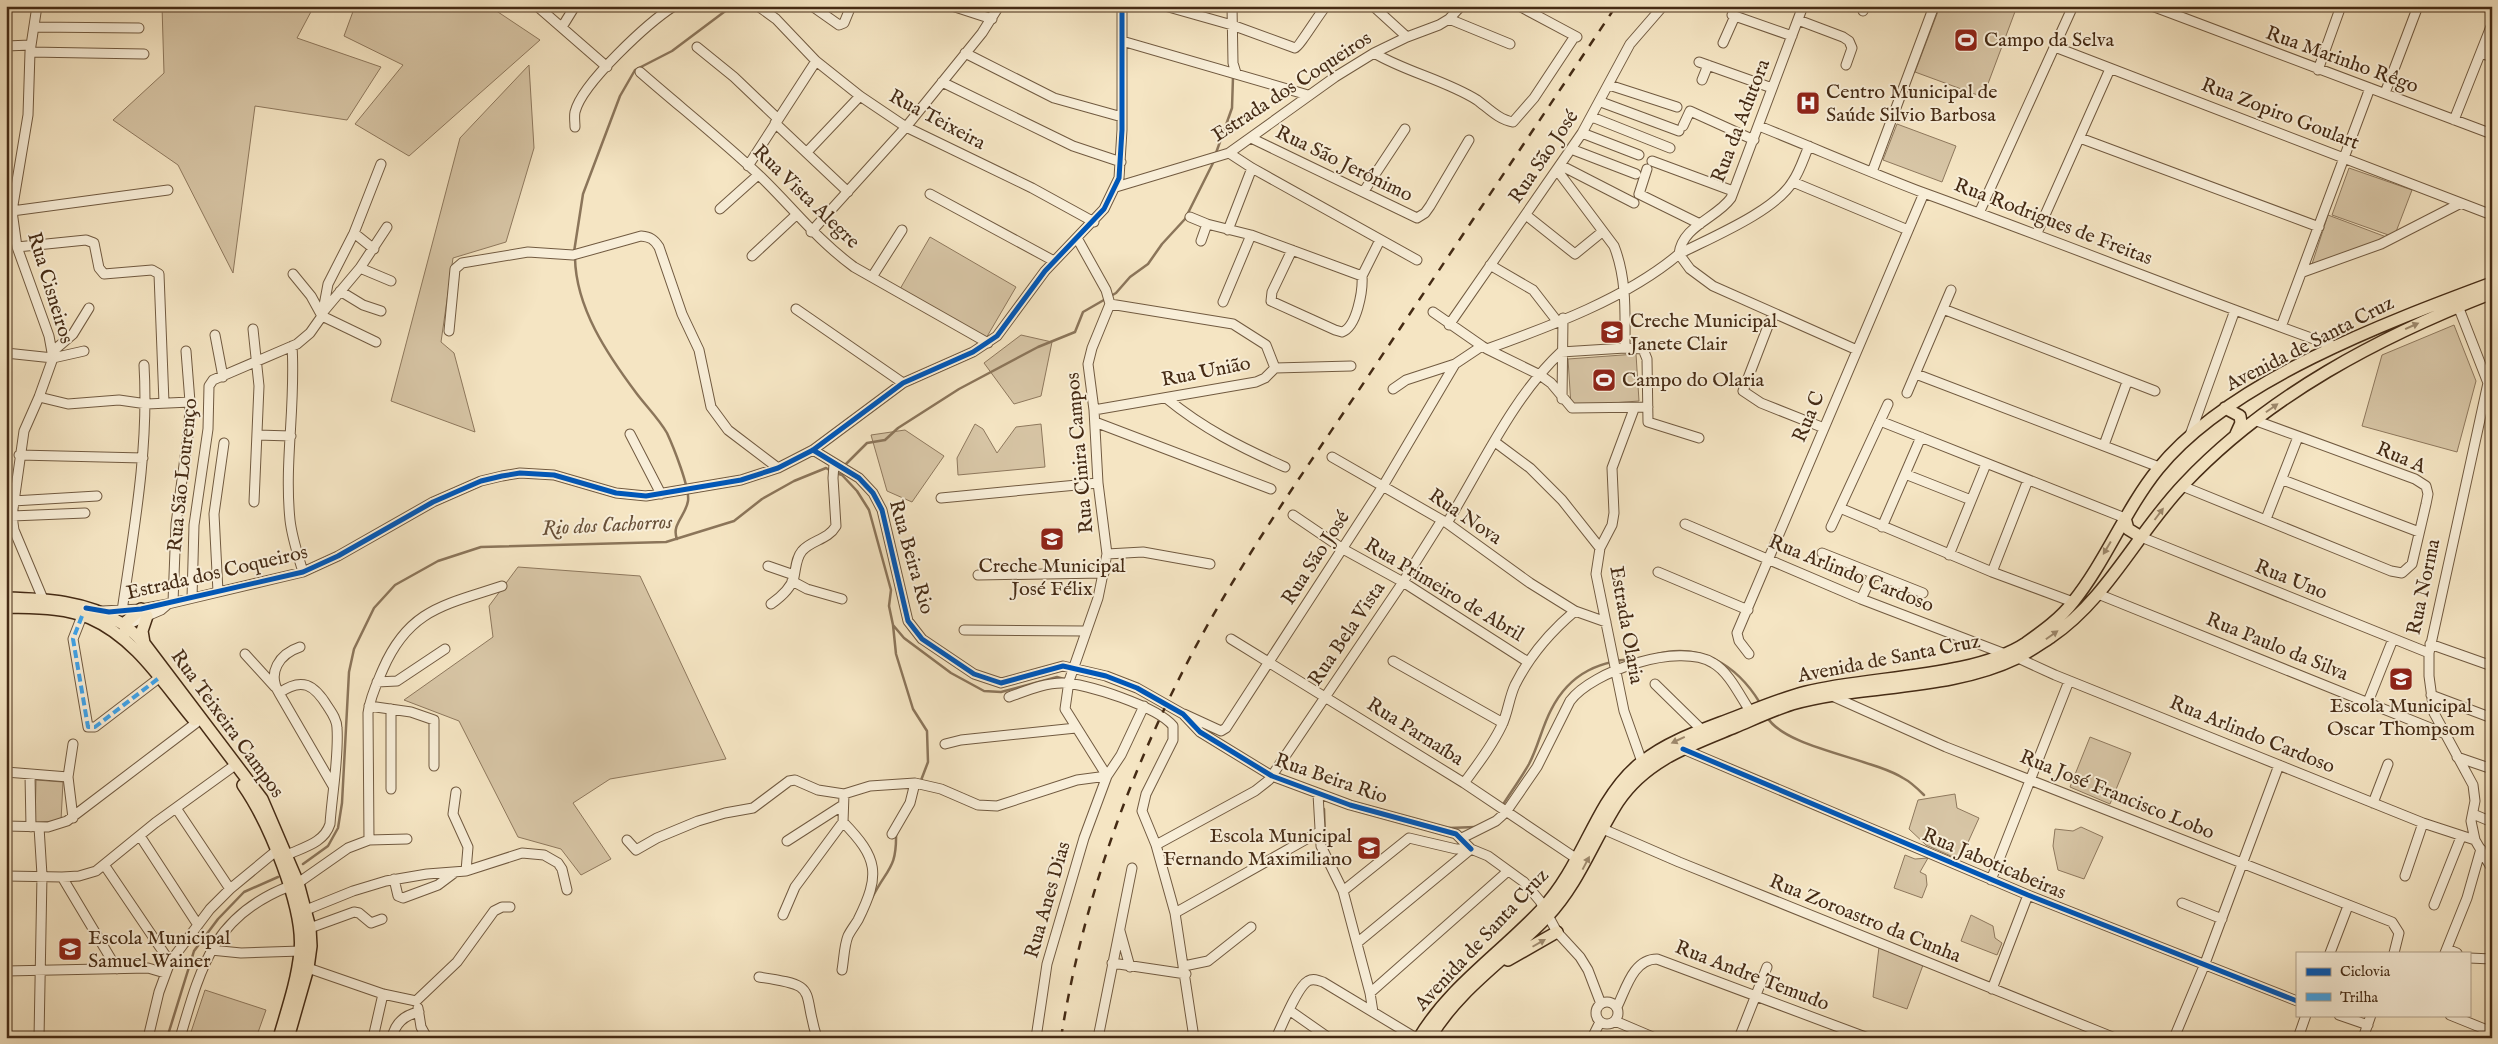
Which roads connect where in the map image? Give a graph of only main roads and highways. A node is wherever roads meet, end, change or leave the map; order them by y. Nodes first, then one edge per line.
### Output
1 (2492, 284) edge
2 (2492, 293) edge
3 (2225, 408) junction
4 (2234, 438) junction
5 (2125, 518) junction
6 (2141, 537) junction
7 (6, 598) edge
8 (6, 606) edge
9 (84, 612) junction
10 (124, 625) junction
11 (128, 642) junction
12 (144, 644) junction
13 (1772, 707) junction
14 (1755, 712) junction
15 (286, 859) junction
16 (294, 884) junction
17 (1546, 912) junction
18 (1557, 932) road end
19 (1491, 970) junction
20 (279, 1038) edge
21 (288, 1038) edge
22 (1418, 1038) edge
23 (1430, 1038) edge

1 - 3 main road, Avenida de Santa Cruz
4 -> 2 main road, Avenida de Santa Cruz
3 - 4 main road
3 - 5 main road, Avenida de Santa Cruz
6 -> 4 main road, Avenida de Santa Cruz
5 - 6 main road
5 -> 13 main road, Avenida de Santa Cruz
13 -> 6 main road, Avenida de Santa Cruz
7 - 9 main road
8 - 9 main road
9 - 10 main road, Rua Teixeira Campos
9 - 11 main road
10 - 11 main road
10 - 12 main road, Rua Teixeira Campos
10 - 12 main road
11 - 15 main road, Rua Teixeira Campos
12 - 15 main road, Rua Teixeira Campos
13 - 14 main road, Avenida de Santa Cruz
17 -> 14 main road, Avenida de Santa Cruz
14 -> 17 main road, Avenida de Santa Cruz
15 - 16 main road, Rua Teixeira Campos
16 - 20 main road, Rua Teixeira Campos
16 - 21 main road, Rua Teixeira Campos
17 - 19 main road, Avenida de Santa Cruz
17 - 22 main road, Avenida de Santa Cruz
19 -> 18 main road
19 - 23 main road, Avenida de Santa Cruz

